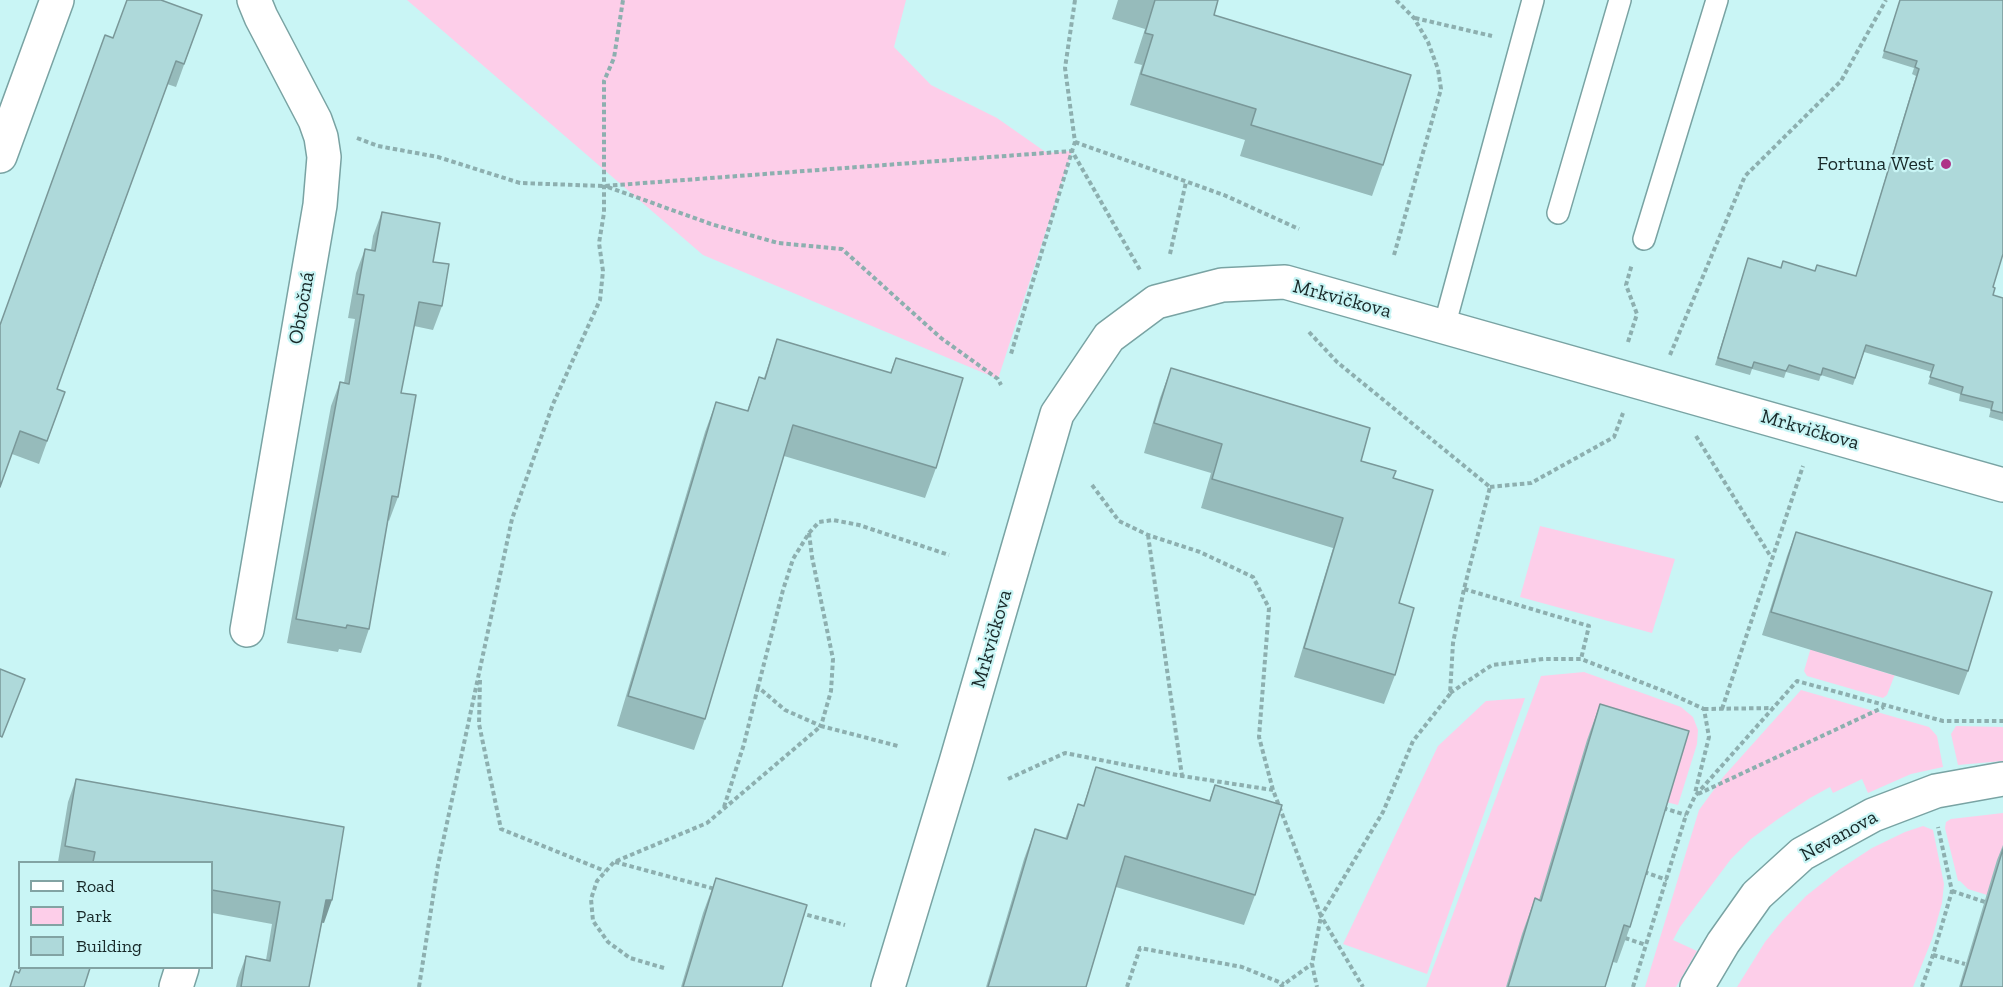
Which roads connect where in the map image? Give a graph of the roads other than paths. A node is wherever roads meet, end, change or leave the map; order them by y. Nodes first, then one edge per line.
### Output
1 (57, 0) edge
2 (254, 0) edge
3 (1533, 0) edge
4 (1620, 0) edge
5 (1717, 0) edge
6 (0, 156) edge
7 (1558, 213) dead end
8 (1639, 246) road end
9 (1444, 327) junction
10 (2003, 485) edge
11 (247, 630) dead end
12 (2003, 779) edge
13 (182, 969) edge
14 (176, 987) edge
15 (888, 987) edge
16 (1697, 987) edge

1 - 6 street
2 - 11 street, Obtočná
3 - 9 lane
4 - 7 lane
5 - 8 lane
9 - 10 street, Mrkvičkova
9 - 15 street, Mrkvičkova
12 - 16 street, Nevanova
13 - 14 street

